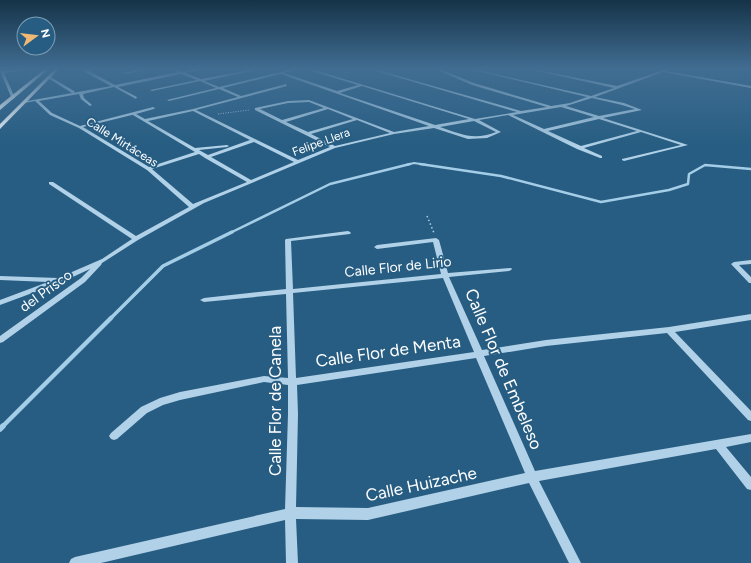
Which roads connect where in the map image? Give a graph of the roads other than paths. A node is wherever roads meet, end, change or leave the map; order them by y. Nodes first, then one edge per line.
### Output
1 (11, 94) edge
2 (17, 94) edge
3 (32, 94) edge
4 (65, 94) edge
5 (81, 94) edge
6 (129, 94) edge
7 (191, 94) edge
8 (235, 94) edge
9 (251, 94) edge
10 (344, 94) edge
11 (392, 94) edge
12 (460, 94) edge
13 (507, 94) edge
14 (579, 94) edge
15 (598, 94) edge
16 (241, 97) junction
17 (591, 97) junction
18 (13, 98) junction
19 (136, 98) dead end
20 (36, 100) junction
21 (169, 100) dead end
22 (24, 102) junction
23 (90, 105) dead end
24 (559, 105) junction
25 (550, 107) junction
26 (0, 108) edge
27 (153, 108) dead end
28 (329, 108) junction
29 (193, 110) junction
30 (16, 111) junction
31 (0, 112) edge
32 (521, 112) junction
33 (134, 114) junction
34 (508, 114) junction
35 (0, 118) edge
36 (600, 118) junction
37 (7, 119) junction
38 (357, 119) junction
39 (145, 120) junction
40 (475, 120) junction
41 (281, 122) junction
42 (437, 126) junction
43 (0, 127) edge
44 (80, 127) junction
45 (543, 131) junction
46 (641, 131) junction
47 (394, 133) junction
48 (307, 134) junction
49 (254, 140) junction
50 (235, 145) junction
51 (334, 147) junction
52 (579, 148) junction
53 (196, 150) junction
54 (600, 156) dead end
55 (207, 157) junction
56 (624, 160) dead end
57 (298, 162) junction
58 (149, 170) junction
59 (251, 182) junction
60 (51, 183) dead end
61 (193, 208) junction
62 (348, 233) dead end
63 (136, 239) junction
64 (377, 247) dead end
65 (104, 260) junction
66 (751, 262) edge
67 (509, 269) dead end
68 (445, 275) junction
69 (0, 278) edge
70 (60, 280) junction
71 (751, 281) edge
72 (290, 291) junction
73 (204, 300) dead end
74 (0, 303) edge
75 (751, 317) edge
76 (669, 330) junction
77 (0, 340) edge
78 (479, 354) junction
79 (292, 382) junction
80 (751, 417) edge
81 (114, 436) dead end
82 (751, 438) edge
83 (718, 444) junction
84 (532, 478) junction
85 (751, 485) edge
86 (290, 513) junction
87 (75, 563) edge
88 (292, 563) edge
89 (574, 563) edge

1 - 18 street
2 - 18 main road
3 - 22 main road
4 - 20 street
5 - 23 street
6 - 19 street
7 - 21 street
8 - 16 street
9 - 16 street
10 - 42 street
11 - 40 street
12 - 32 street
13 - 25 street
14 - 17 street
15 - 17 street, Felipe Llera
16 - 29 street
17 - 24 street, Felipe Llera
17 - 36 street
18 - 26 main road
20 - 22 street
20 - 44 street, Calle Mirtáceas
22 - 30 main road
24 - 25 street, Felipe Llera
24 - 36 street
25 - 32 street, Felipe Llera
27 - 33 street
28 - 38 street
28 - 41 street
28 - 41 street
29 - 39 street
29 - 49 street
30 - 31 main road
30 - 37 main road
32 - 34 street, Felipe Llera
33 - 39 street
33 - 44 street
34 - 40 street, Felipe Llera
34 - 45 street
35 - 37 main road
36 - 45 street
36 - 46 street
37 - 43 main road
38 - 47 street
38 - 48 street
39 - 53 street
40 - 42 street, Felipe Llera
40 - 42 street
41 - 48 street
42 - 47 street, Felipe Llera
44 - 58 street, Calle Mirtáceas
45 - 52 street
46 - 52 street
46 - 56 street
47 - 51 street, Felipe Llera
48 - 51 street
49 - 50 street
49 - 57 street
50 - 53 street
50 - 55 street
51 - 57 street, Felipe Llera
52 - 54 street
53 - 55 street
53 - 58 street
55 - 59 street
57 - 59 street, Felipe Llera
58 - 61 street, Calle Mirtáceas
59 - 61 street, Felipe Llera
60 - 63 street
61 - 63 street, Felipe Llera
62 - 72 street, Calle Flor de Canela
63 - 65 street, Felipe Llera
64 - 68 street, Calle Flor de Embeleso
65 - 70 street, Felipe Llera
65 - 77 street, del Prisco
66 - 71 street
67 - 68 street, Calle Flor de Lirio
68 - 72 street, Calle Flor de Lirio
68 - 78 street, Calle Flor de Embeleso
69 - 70 street
70 - 74 street, Felipe Llera
72 - 73 street, Calle Flor de Lirio
72 - 79 street, Calle Flor de Canela
75 - 76 street, Calle Flor de Menta
76 - 78 street, Calle Flor de Menta
76 - 80 street
78 - 79 street, Calle Flor de Menta
78 - 84 street, Calle Flor de Embeleso
79 - 81 street, Calle Flor de Menta
79 - 86 street, Calle Flor de Canela
82 - 83 street, Calle Huizache
83 - 84 street, Calle Huizache
83 - 85 street
84 - 86 street, Calle Huizache
84 - 89 street, Calle Flor de Embeleso
86 - 87 street, Calle Huizache
86 - 88 street, Calle Flor de Canela

